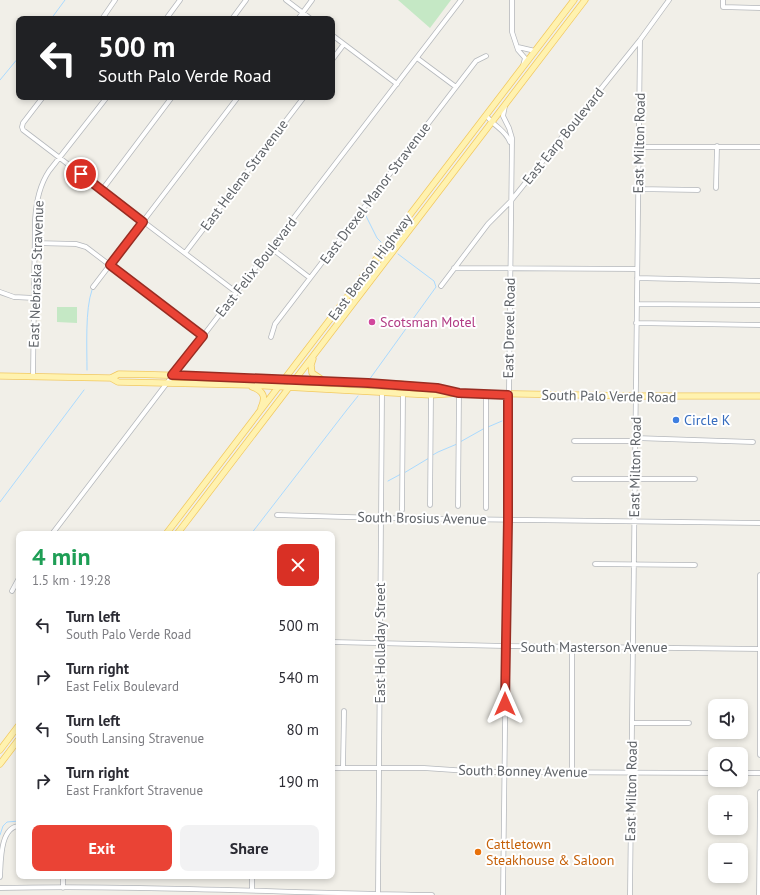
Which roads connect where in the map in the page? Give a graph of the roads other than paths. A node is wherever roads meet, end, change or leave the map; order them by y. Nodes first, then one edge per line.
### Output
1 (116, 0) edge
2 (180, 0) edge
3 (246, 0) edge
4 (286, 0) edge
5 (312, 0) edge
6 (460, 0) edge
7 (512, 0) edge
8 (574, 0) edge
9 (584, 0) edge
10 (669, 0) edge
11 (723, 0) edge
12 (760, 8) edge
13 (303, 13) junction
14 (104, 16) edge
15 (168, 16) edge
16 (234, 16) edge
17 (300, 16) edge
18 (307, 16) edge
19 (335, 37) edge
20 (640, 40) junction
21 (344, 44) junction
22 (518, 47) junction
23 (535, 51) junction
24 (335, 56) edge
25 (486, 56) dead end
26 (417, 58) junction
27 (522, 68) junction
28 (397, 84) junction
29 (456, 87) junction
30 (41, 100) edge
31 (104, 100) edge
32 (170, 100) edge
33 (236, 100) edge
34 (302, 100) edge
35 (506, 102) junction
36 (486, 115) junction
37 (491, 122) junction
38 (511, 144) junction
39 (717, 146) junction
40 (639, 147) junction
41 (760, 147) edge
42 (60, 158) junction
43 (716, 188) dead end
44 (638, 189) junction
45 (102, 190) junction
46 (698, 190) dead end
47 (510, 202) junction
48 (143, 222) junction
49 (35, 243) junction
50 (271, 248) junction
51 (185, 253) junction
52 (110, 265) junction
53 (454, 268) junction
54 (509, 269) junction
55 (637, 269) junction
56 (310, 278) junction
57 (637, 278) junction
58 (760, 281) edge
59 (441, 286) dead end
60 (92, 287) dead end
61 (0, 292) edge
62 (236, 292) junction
63 (34, 298) junction
64 (637, 304) junction
65 (760, 305) edge
66 (636, 323) junction
67 (760, 325) edge
68 (203, 336) junction
69 (271, 337) dead end
70 (319, 348) junction
71 (172, 375) junction
72 (0, 376) edge
73 (33, 377) junction
74 (111, 378) junction
75 (285, 379) junction
76 (295, 380) junction
77 (325, 381) junction
78 (167, 383) junction
79 (244, 385) junction
80 (279, 386) junction
81 (289, 388) junction
82 (382, 393) junction
83 (459, 393) junction
84 (403, 394) junction
85 (486, 394) junction
86 (431, 395) junction
87 (508, 395) junction
88 (636, 396) junction
89 (760, 396) edge
90 (259, 413) junction
91 (636, 439) junction
92 (574, 442) dead end
93 (753, 442) dead end
94 (574, 479) dead end
95 (635, 479) junction
96 (695, 479) dead end
97 (430, 505) dead end
98 (458, 506) dead end
99 (186, 508) junction
100 (486, 508) dead end
101 (402, 510) dead end
102 (194, 513) junction
103 (277, 515) dead end
104 (381, 518) junction
105 (508, 520) junction
106 (634, 522) junction
107 (760, 523) edge
108 (54, 531) edge
109 (168, 531) edge
110 (179, 531) edge
111 (594, 564) dead end
112 (633, 564) junction
113 (694, 565) dead end
114 (760, 575) edge
115 (16, 584) edge
116 (12, 591) dead end
117 (760, 610) edge
118 (335, 642) edge
119 (380, 643) junction
120 (505, 646) junction
121 (572, 646) junction
122 (633, 647) junction
123 (760, 649) edge
124 (344, 711) dead end
125 (632, 723) junction
126 (689, 724) dead end
127 (16, 729) edge
128 (16, 743) edge
129 (0, 750) edge
130 (760, 755) edge
131 (0, 764) edge
132 (335, 768) edge
133 (343, 768) junction
134 (379, 769) junction
135 (504, 772) junction
136 (572, 772) junction
137 (631, 772) junction
138 (708, 773) edge
139 (748, 773) edge
140 (760, 773) edge
141 (760, 792) edge
142 (16, 827) edge
143 (0, 877) edge
144 (63, 879) edge
145 (252, 879) edge
146 (0, 888) edge
147 (63, 888) junction
148 (214, 890) junction
149 (252, 890) junction
150 (378, 894) edge
151 (214, 895) edge
152 (432, 895) edge
153 (503, 895) edge
154 (630, 895) edge
155 (759, 895) edge

1 - 14 street
2 - 15 street
3 - 16 street
4 - 13 street
5 - 13 street
6 - 26 street, East Felix Boulevard
7 - 22 street
8 - 23 main road, East Benson Highway
9 - 35 main road, East Benson Highway
10 - 20 street, East Earp Boulevard
11 - 12 street
13 - 17 street
13 - 18 street
19 - 21 street
20 - 40 street, East Milton Road
20 - 47 street, East Earp Boulevard
21 - 24 street
21 - 28 street
22 - 23 street
22 - 27 street
23 - 27 main road, East Benson Highway
25 - 29 street, East Drexel Manor Stravenue
26 - 28 street, East Felix Boulevard
26 - 29 street
27 - 36 main road, East Benson Highway
28 - 50 street, East Felix Boulevard
29 - 56 street, East Drexel Manor Stravenue
30 - 42 street
31 - 42 street, East Nebraska Stravenue
32 - 45 street
33 - 48 street
34 - 51 street, East Helena Stravenue
35 - 37 main road, East Benson Highway
35 - 38 street, East Drexel Road
36 - 37 street
36 - 75 main road, East Benson Highway
37 - 38 street
37 - 70 main road, East Benson Highway
38 - 47 street, East Drexel Road
39 - 40 street
39 - 41 street
39 - 43 street
40 - 44 street, East Milton Road
42 - 45 street
42 - 49 street, East Nebraska Stravenue
44 - 46 street
44 - 55 street, East Milton Road
45 - 48 street
47 - 53 street, East Earp Boulevard
47 - 54 street, East Drexel Road
48 - 51 street
48 - 52 street
49 - 52 street
49 - 63 street, East Nebraska Stravenue
50 - 56 street
50 - 62 street, East Felix Boulevard
51 - 62 street
52 - 60 street
52 - 68 street
53 - 54 street
53 - 59 street, East Earp Boulevard
54 - 55 street
54 - 87 street, East Drexel Road
55 - 57 street, East Milton Road
56 - 69 street, East Drexel Manor Stravenue
57 - 58 street
57 - 64 street, East Milton Road
61 - 63 street
62 - 68 street, East Felix Boulevard
63 - 73 street, East Nebraska Stravenue
64 - 65 street
64 - 66 street, East Milton Road
66 - 67 street
66 - 88 street, East Milton Road
68 - 71 street, East Felix Boulevard
70 - 76 main road, East Benson Highway
70 - 77 main road
71 - 74 main road, South Palo Verde Road
71 - 75 main road, South Palo Verde Road
71 - 78 street, East Felix Boulevard
72 - 73 main road, South Palo Verde Road
73 - 74 main road, South Palo Verde Road
74 - 78 main road, South Palo Verde Road
75 - 76 main road, South Palo Verde Road
75 - 80 main road, East Benson Highway
76 - 77 main road, South Palo Verde Road
76 - 81 main road, East Benson Highway
77 - 83 main road, South Palo Verde Road
78 - 79 main road, South Palo Verde Road
78 - 108 street, East Felix Boulevard
79 - 80 main road, South Palo Verde Road
79 - 90 main road
80 - 81 main road, South Palo Verde Road
80 - 90 main road, East Benson Highway
81 - 82 main road, South Palo Verde Road
81 - 102 main road, East Benson Highway
82 - 84 main road, South Palo Verde Road
82 - 104 street, East Holladay Street
83 - 85 main road, South Palo Verde Road
83 - 86 main road, South Palo Verde Road
83 - 98 street
84 - 86 main road, South Palo Verde Road
84 - 101 street
85 - 87 main road, South Palo Verde Road
85 - 100 street
86 - 97 street
87 - 88 main road, South Palo Verde Road
87 - 105 street, East Drexel Road
88 - 89 main road, South Palo Verde Road
88 - 91 street, East Milton Road
90 - 99 main road, East Benson Highway
91 - 92 street
91 - 93 street
91 - 95 street, East Milton Road
94 - 95 street
95 - 96 street
95 - 106 street, East Milton Road
99 - 102 main road
99 - 109 main road, East Benson Highway
102 - 110 main road, East Benson Highway
103 - 104 street, South Brosius Avenue
104 - 105 street, South Brosius Avenue
104 - 119 street, East Holladay Street
105 - 106 street, South Brosius Avenue
105 - 120 street, East Drexel Road
106 - 107 street, South Brosius Avenue
106 - 112 street, East Milton Road
111 - 112 street
112 - 113 street
112 - 122 street, East Milton Road
114 - 117 street
115 - 116 street
117 - 123 street
118 - 119 street, South Masterson Avenue
119 - 120 street, South Masterson Avenue
119 - 134 street, East Holladay Street
120 - 121 street, South Masterson Avenue
120 - 135 street, East Drexel Road
121 - 122 street, South Masterson Avenue
121 - 136 street
122 - 123 street, South Masterson Avenue
122 - 125 street, East Milton Road
123 - 130 street
124 - 133 street
125 - 126 street
125 - 137 street, East Milton Road
127 - 129 main road
128 - 131 main road
132 - 133 street, South Bonney Avenue
133 - 134 street, South Bonney Avenue
134 - 135 street, South Bonney Avenue
134 - 150 street, East Holladay Street
135 - 136 street, South Bonney Avenue
135 - 153 street, East Drexel Road
136 - 137 street, South Bonney Avenue
137 - 138 street, South Bonney Avenue
137 - 154 street, East Milton Road
139 - 140 street
141 - 155 street
142 - 143 street
144 - 147 street
145 - 149 street
146 - 147 street
147 - 148 street
148 - 149 street
148 - 151 street
149 - 150 street
150 - 152 street

